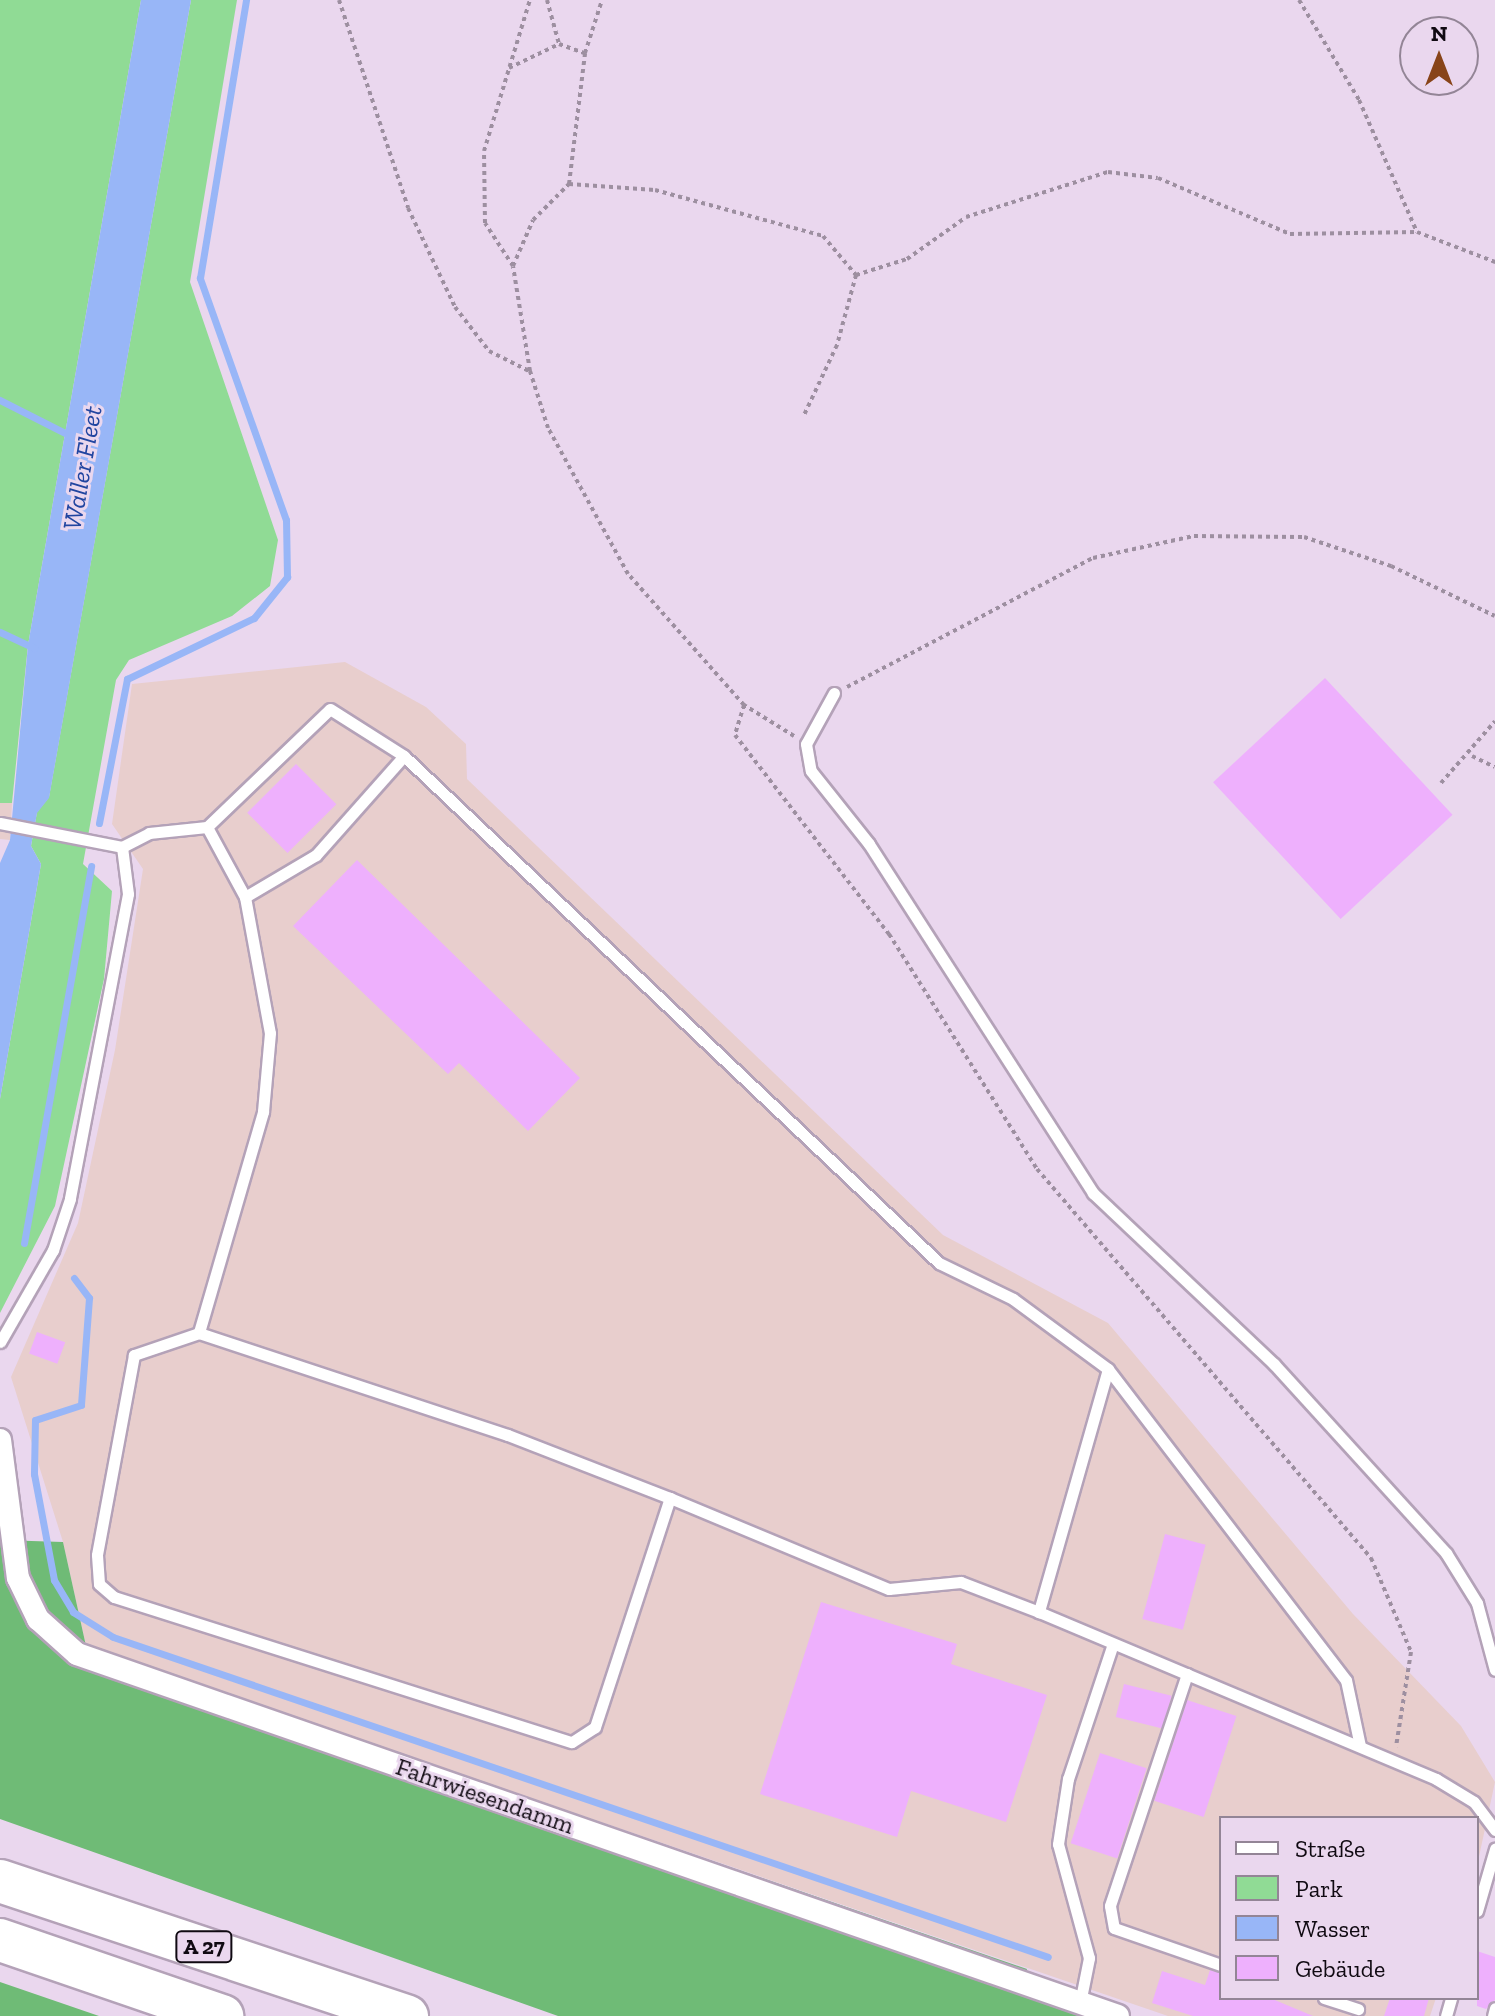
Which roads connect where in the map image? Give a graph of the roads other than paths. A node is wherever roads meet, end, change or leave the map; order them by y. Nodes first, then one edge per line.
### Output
1 (834, 693) road end
2 (404, 756) junction
3 (3, 824) edge
4 (207, 827) junction
5 (122, 847) junction
6 (245, 897) junction
7 (199, 1333) junction
8 (0, 1342) edge
9 (1108, 1369) junction
10 (0, 1440) edge
11 (670, 1498) junction
12 (1039, 1612) junction
13 (1112, 1647) junction
14 (1495, 1670) edge
15 (1187, 1674) junction
16 (1360, 1746) junction
17 (1495, 1830) edge
18 (1495, 1849) edge
19 (0, 1881) edge
20 (1479, 1904) edge
21 (0, 1940) edge
22 (1219, 1964) edge
23 (1330, 2000) edge
24 (1080, 2003) junction
25 (1495, 2008) edge
26 (1358, 2009) dead end
27 (222, 2016) edge
28 (407, 2016) edge
29 (1118, 2016) edge
30 (1493, 2016) edge

1 - 14 lane
2 - 4 lane
2 - 6 lane
2 - 9 lane
3 - 5 lane
4 - 5 lane
4 - 6 lane
5 - 8 lane
6 - 7 lane
7 - 11 lane
7 - 11 lane
9 - 12 lane
9 - 16 lane
10 - 24 street, Fahrwiesendamm
11 - 12 lane
12 - 13 lane
13 - 15 lane
13 - 24 lane
15 - 16 lane
15 - 22 lane
16 - 17 lane
18 - 20 lane
19 - 28 highway, A 27
21 - 27 highway, A 27
23 - 26 lane
24 - 29 street, Fahrwiesendamm
25 - 30 lane

